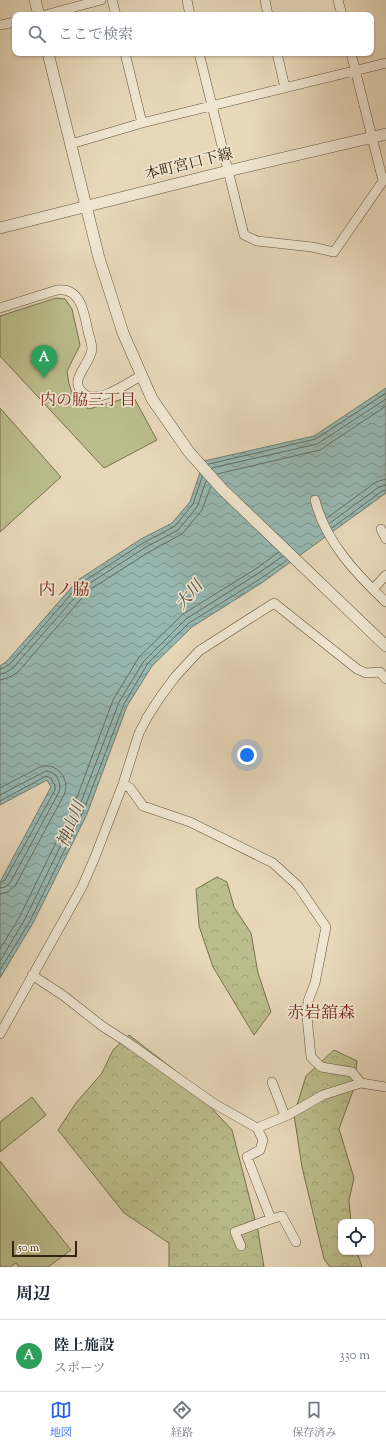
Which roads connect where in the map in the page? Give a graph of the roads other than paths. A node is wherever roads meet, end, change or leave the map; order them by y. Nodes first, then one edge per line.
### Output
1 (35, 0) edge
2 (101, 0) edge
3 (112, 0) edge
4 (187, 0) edge
5 (265, 0) edge
6 (338, 0) edge
7 (38, 12) edge
8 (56, 12) edge
9 (115, 12) edge
10 (189, 12) edge
11 (267, 12) edge
12 (341, 12) edge
13 (12, 23) edge
14 (0, 25) edge
15 (49, 56) edge
16 (126, 56) edge
17 (200, 56) edge
18 (278, 56) edge
19 (352, 56) edge
20 (386, 63) edge
21 (356, 70) junction
22 (285, 88) junction
23 (212, 106) junction
24 (142, 124) junction
25 (386, 134) edge
26 (372, 138) junction
27 (71, 144) junction
28 (228, 171) junction
29 (87, 206) junction
30 (0, 228) edge
31 (0, 308) edge
32 (142, 375) junction
33 (315, 500) dead end
34 (381, 529) dead end
35 (386, 539) edge
36 (386, 575) edge
37 (373, 589) junction
38 (386, 602) edge
39 (386, 646) edge
40 (386, 679) edge
41 (123, 784) junction
42 (32, 976) junction
43 (0, 1034) edge
44 (272, 1082) dead end
45 (361, 1083) junction
46 (386, 1087) edge
47 (285, 1116) junction
48 (257, 1128) junction
49 (271, 1218) junction
50 (296, 1242) dead end
51 (241, 1246) dead end

1 - 7 street
2 - 8 street
3 - 9 street
4 - 10 street
5 - 11 street
6 - 12 street
13 - 14 street
15 - 27 street
16 - 24 street
17 - 23 street
18 - 22 street
19 - 21 street
20 - 21 street
21 - 22 street
21 - 26 street
22 - 23 street
23 - 24 street
23 - 28 street
24 - 27 street
25 - 26 street, 本町宮口下線
26 - 28 street, 本町宮口下線
26 - 28 street
27 - 29 street
28 - 29 street, 本町宮口下線
29 - 30 street, 本町宮口下線
29 - 32 street
31 - 32 street
32 - 39 street
33 - 37 street
34 - 35 street
36 - 37 street
37 - 38 street
40 - 41 street
41 - 42 street
41 - 45 street
42 - 43 street
42 - 48 street
44 - 47 street
45 - 46 street
45 - 47 street
47 - 48 street
48 - 49 street
49 - 50 street
49 - 51 street

